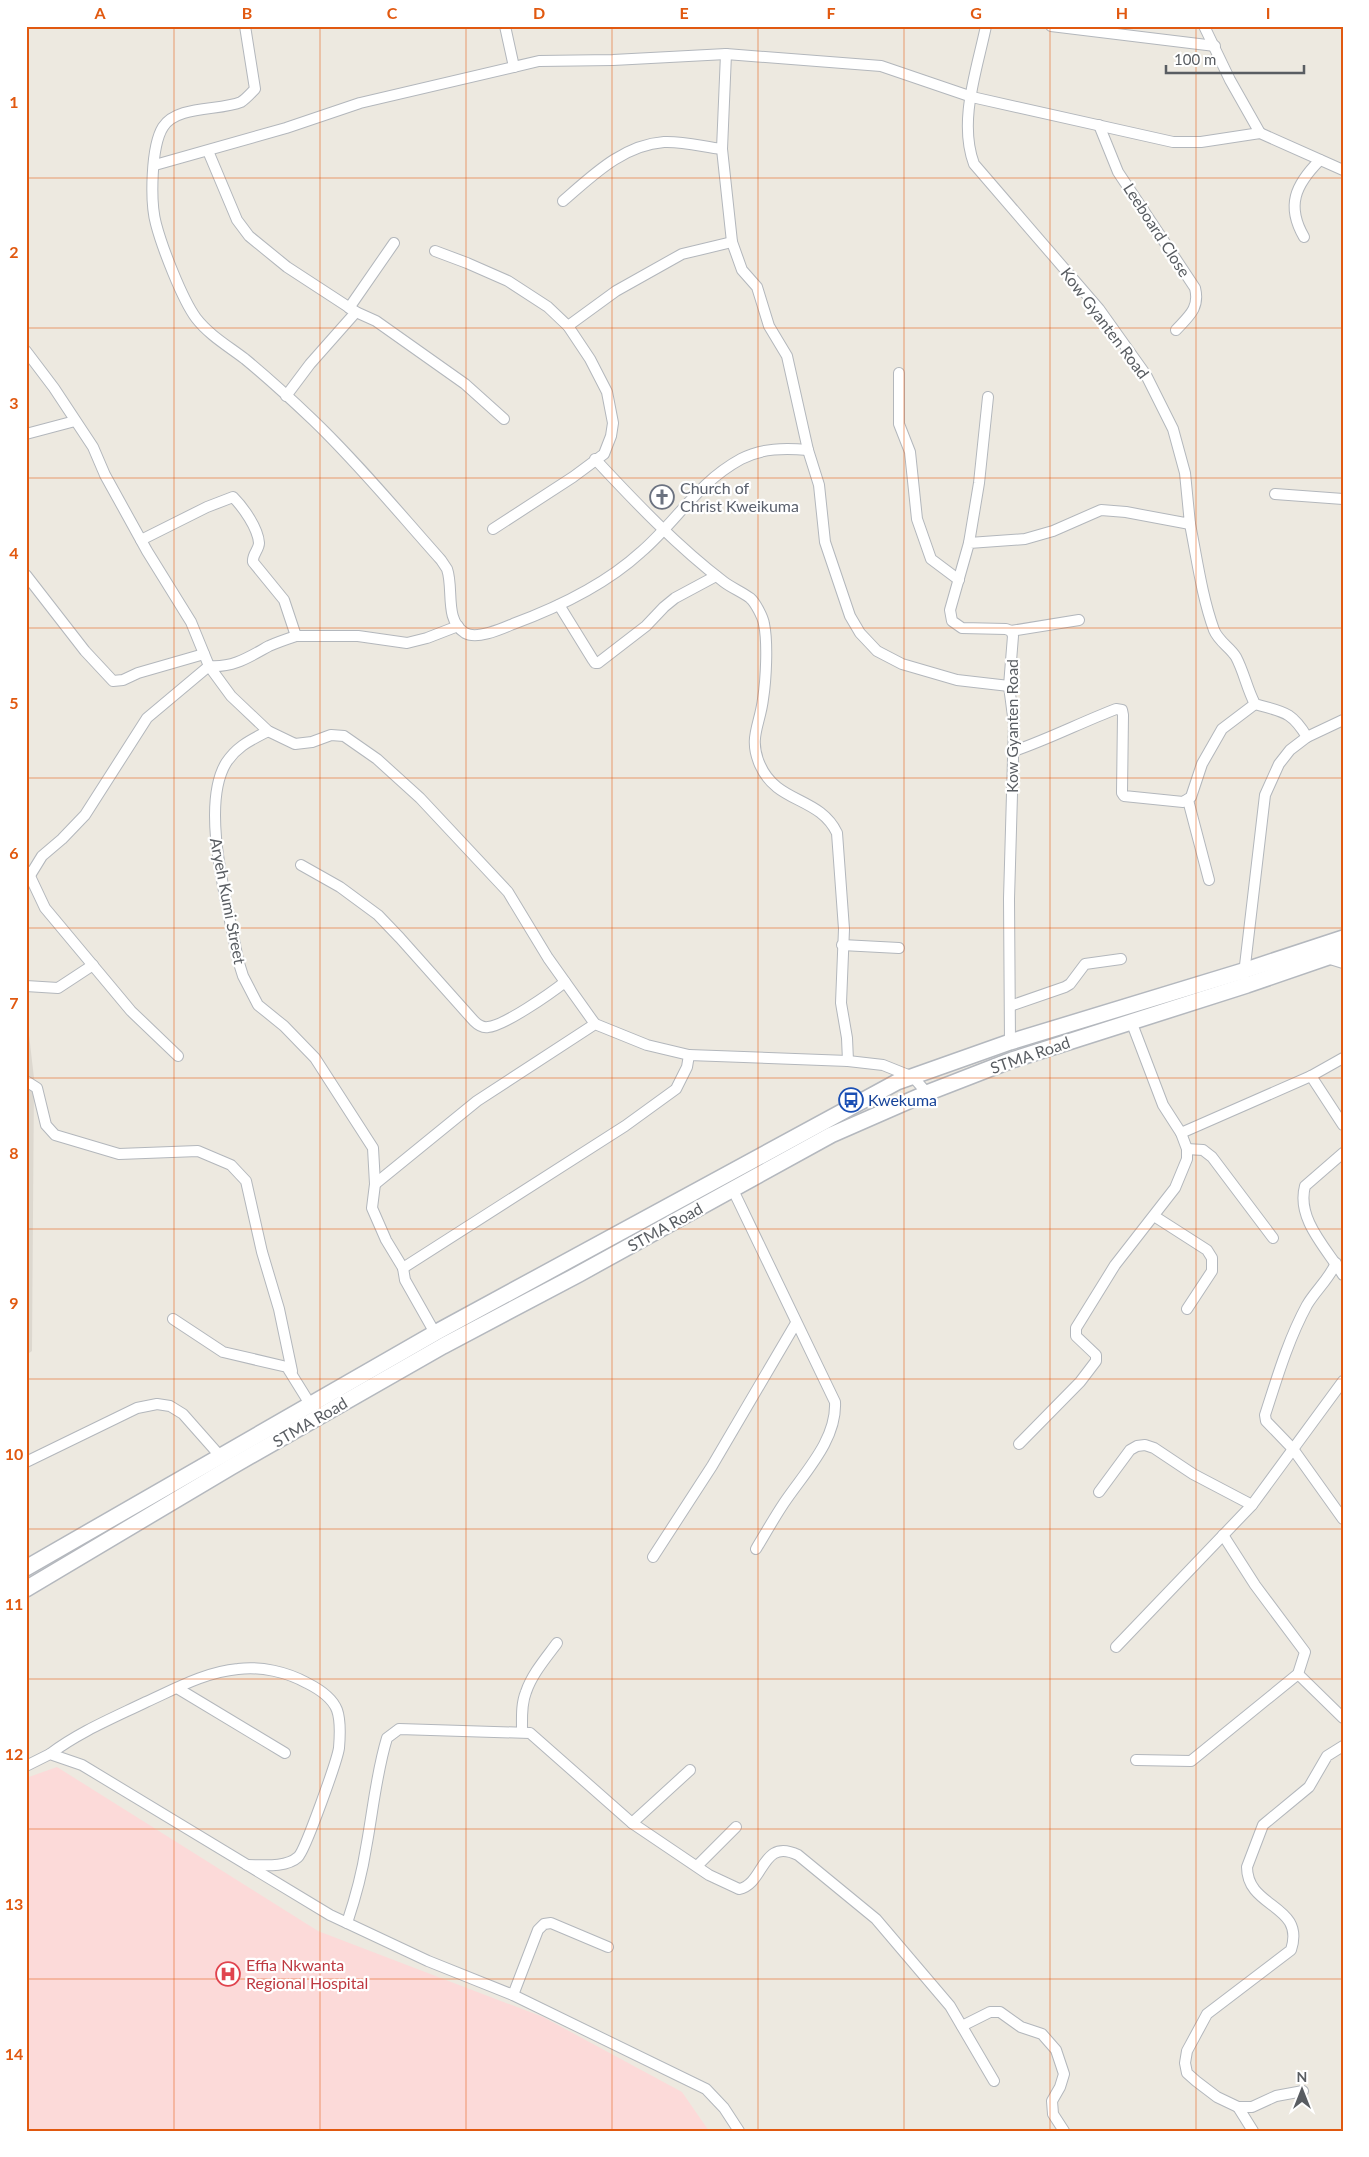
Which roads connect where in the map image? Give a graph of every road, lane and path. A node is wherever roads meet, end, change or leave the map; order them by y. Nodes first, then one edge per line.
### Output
1 (245, 26) edge
2 (504, 26) edge
3 (986, 26) edge
4 (1051, 26) edge
5 (1204, 26) edge
6 (1215, 46) junction
7 (726, 54) junction
8 (514, 67) junction
9 (972, 96) junction
10 (1099, 125) junction
11 (1260, 134) junction
12 (722, 149) junction
13 (208, 151) junction
14 (1320, 160) junction
15 (155, 165) junction
16 (1343, 170) edge
17 (563, 201) dead end
18 (1304, 238) dead end
19 (732, 242) junction
20 (394, 243) dead end
21 (435, 251) dead end
22 (353, 310) junction
23 (568, 326) junction
24 (1176, 330) dead end
25 (26, 351) edge
26 (899, 373) dead end
27 (286, 396) junction
28 (988, 397) dead end
29 (504, 420) dead end
30 (75, 421) junction
31 (26, 434) edge
32 (808, 450) junction
33 (595, 460) junction
34 (1275, 494) dead end
35 (1343, 499) edge
36 (1190, 524) junction
37 (493, 528) dead end
38 (664, 529) junction
39 (141, 540) junction
40 (969, 543) junction
41 (26, 575) edge
42 (716, 576) junction
43 (959, 580) junction
44 (560, 605) junction
45 (1079, 620) dead end
46 (458, 626) junction
47 (1011, 631) junction
48 (296, 636) junction
49 (204, 654) junction
50 (209, 666) junction
51 (1009, 686) junction
52 (1255, 704) junction
53 (1343, 720) edge
54 (268, 731) junction
55 (1307, 736) junction
56 (1014, 751) junction
57 (1188, 800) junction
58 (300, 865) dead end
59 (27, 876) edge
60 (1209, 880) dead end
61 (1343, 938) edge
62 (842, 945) junction
63 (899, 948) dead end
64 (1343, 952) edge
65 (1326, 958) junction
66 (1121, 959) dead end
67 (1343, 963) edge
68 (93, 965) junction
69 (1245, 978) junction
70 (565, 982) junction
71 (26, 986) edge
72 (1010, 1006) junction
73 (1131, 1021) junction
74 (596, 1024) junction
75 (1010, 1042) junction
76 (689, 1055) junction
77 (178, 1056) dead end
78 (1343, 1058) edge
79 (848, 1062) junction
80 (913, 1076) junction
81 (1311, 1076) junction
82 (26, 1081) edge
83 (926, 1093) junction
84 (1343, 1125) edge
85 (1181, 1133) junction
86 (1187, 1149) junction
87 (1343, 1153) edge
88 (375, 1184) junction
89 (733, 1190) junction
90 (1154, 1216) junction
91 (1274, 1238) dead end
92 (1336, 1263) junction
93 (403, 1268) junction
94 (1343, 1275) edge
95 (1187, 1309) dead end
96 (173, 1319) dead end
97 (796, 1323) junction
98 (435, 1333) junction
99 (292, 1372) junction
100 (1343, 1381) edge
101 (310, 1404) junction
102 (1019, 1444) dead end
103 (1293, 1449) junction
104 (221, 1457) junction
105 (26, 1462) edge
106 (1099, 1492) dead end
107 (1252, 1505) junction
108 (1343, 1518) edge
109 (1223, 1535) junction
110 (756, 1549) dead end
111 (653, 1557) dead end
112 (26, 1568) edge
113 (26, 1589) edge
114 (557, 1643) dead end
115 (1116, 1647) dead end
116 (1298, 1674) junction
117 (178, 1688) junction
118 (1343, 1718) edge
119 (522, 1731) junction
120 (1343, 1746) edge
121 (50, 1754) junction
122 (285, 1754) dead end
123 (1136, 1760) dead end
124 (26, 1766) edge
125 (690, 1770) dead end
126 (632, 1823) junction
127 (736, 1827) dead end
128 (246, 1865) junction
129 (697, 1866) junction
130 (347, 1923) junction
131 (608, 1947) dead end
132 (513, 1995) junction
133 (962, 2026) junction
134 (994, 2081) dead end
135 (1303, 2091) dead end
136 (1238, 2107) junction
137 (739, 2131) edge
138 (1064, 2131) edge
139 (1253, 2131) edge

1 - 15 street
2 - 8 street
3 - 9 street, Kow Gyanten Road
4 - 6 street
5 - 6 street
6 - 11 street
7 - 8 street
7 - 9 street
7 - 12 street
8 - 13 street
9 - 10 street
9 - 36 street, Kow Gyanten Road
10 - 11 street
10 - 24 street, Leeboard Close
11 - 14 street
12 - 17 street
12 - 19 street
13 - 15 street
13 - 22 street
14 - 16 street
14 - 18 street
15 - 27 street
19 - 23 street
19 - 32 street
20 - 22 street
21 - 23 street
22 - 27 street
22 - 29 street
23 - 33 street
25 - 30 street
26 - 43 street
27 - 46 street
28 - 40 street
30 - 31 street
30 - 39 street
32 - 38 street
32 - 51 street
33 - 37 street
33 - 38 street
34 - 35 street
36 - 40 street
36 - 52 street, Kow Gyanten Road
38 - 42 street
38 - 44 street
39 - 48 street
39 - 49 street
40 - 43 street
41 - 49 street
42 - 44 street
42 - 62 street
43 - 47 street
44 - 46 street
45 - 47 street
46 - 48 street
47 - 51 street, Kow Gyanten Road
48 - 50 street
49 - 50 street
50 - 54 street
50 - 59 street
51 - 56 street, Kow Gyanten Road
52 - 55 street
52 - 57 street
53 - 55 street
54 - 70 street
54 - 88 street, Aryeh Kumi Street
55 - 69 street
56 - 57 street
56 - 72 street, Kow Gyanten Road
57 - 60 street
58 - 70 street
59 - 68 street
61 - 69 main road, STMA Road
62 - 63 street
62 - 79 street
64 - 65 main road, STMA Road
65 - 67 street
65 - 69 main road, STMA Road
66 - 72 street
68 - 71 street
68 - 77 street
69 - 73 main road, STMA Road
69 - 75 main road, STMA Road
70 - 74 street
72 - 75 street, Kow Gyanten Road
73 - 83 main road, STMA Road
73 - 85 street
74 - 76 street
74 - 88 street
75 - 80 main road, STMA Road
76 - 79 street
76 - 93 street
78 - 81 street
79 - 80 street
80 - 83 street
80 - 98 main road, STMA Road
81 - 84 street
81 - 85 street
82 - 99 street
83 - 89 main road, STMA Road
85 - 86 street
86 - 90 street
86 - 91 street
87 - 92 street
88 - 93 street, Aryeh Kumi Street
89 - 97 street
89 - 113 main road, STMA Road
90 - 95 street
90 - 102 street
92 - 94 street
92 - 103 street
93 - 98 street, Aryeh Kumi Street
96 - 99 street
97 - 110 street
97 - 111 street
98 - 101 main road, STMA Road
99 - 101 street
100 - 103 street
101 - 104 main road, STMA Road
103 - 107 street
103 - 108 street
104 - 105 street
104 - 112 main road, STMA Road
106 - 107 street
107 - 109 street
109 - 115 street
109 - 116 street
114 - 119 street
116 - 118 street
116 - 123 street
117 - 121 street
117 - 122 street
117 - 128 street
119 - 126 street
119 - 130 street
120 - 136 street
121 - 124 street
121 - 128 street
125 - 126 street
126 - 129 street
127 - 129 street
128 - 130 street
129 - 133 street
130 - 132 street
131 - 132 street
132 - 137 street
133 - 134 street
133 - 138 street
135 - 136 street
136 - 139 street

